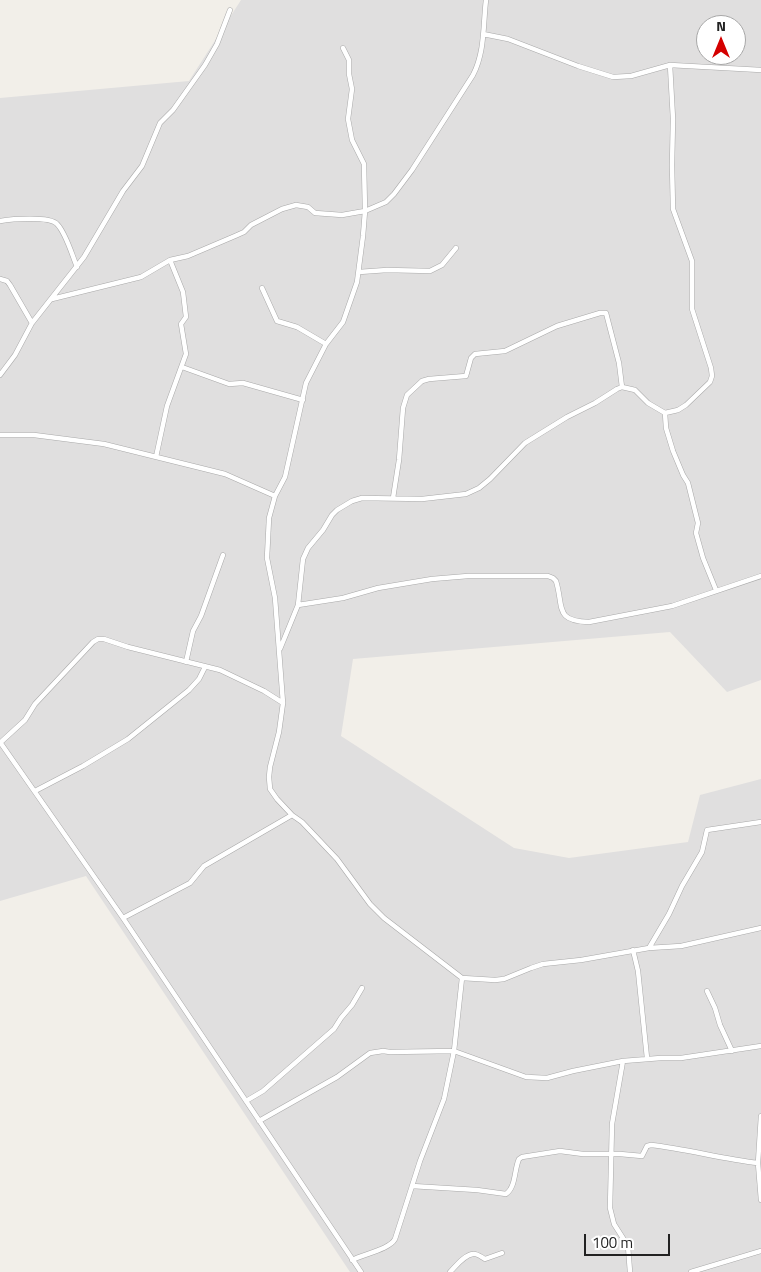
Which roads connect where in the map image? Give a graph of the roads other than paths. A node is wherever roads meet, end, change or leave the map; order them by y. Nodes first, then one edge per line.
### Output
1 (486, 0) edge
2 (230, 10) dead end
3 (484, 34) junction
4 (343, 48) dead end
5 (670, 65) junction
6 (761, 70) edge
7 (365, 211) junction
8 (0, 221) edge
9 (456, 248) dead end
10 (170, 260) junction
11 (77, 267) junction
12 (359, 272) junction
13 (0, 279) edge
14 (262, 288) dead end
15 (52, 299) junction
16 (32, 323) junction
17 (326, 344) junction
18 (182, 367) junction
19 (0, 375) edge
20 (622, 388) junction
21 (303, 400) junction
22 (665, 413) junction
23 (0, 435) edge
24 (156, 456) junction
25 (275, 496) junction
26 (393, 498) junction
27 (223, 555) dead end
28 (761, 576) edge
29 (716, 590) junction
30 (298, 605) junction
31 (279, 650) junction
32 (186, 662) junction
33 (205, 667) junction
34 (283, 703) junction
35 (0, 742) edge
36 (35, 791) junction
37 (292, 815) junction
38 (761, 822) edge
39 (123, 918) junction
40 (761, 928) edge
41 (649, 948) junction
42 (633, 950) junction
43 (462, 978) junction
44 (362, 988) dead end
45 (707, 991) dead end
46 (761, 1046) edge
47 (454, 1051) junction
48 (732, 1051) junction
49 (647, 1058) junction
50 (623, 1061) junction
51 (246, 1101) junction
52 (761, 1116) edge
53 (259, 1120) junction
54 (611, 1155) junction
55 (758, 1163) junction
56 (412, 1186) junction
57 (761, 1200) edge
58 (761, 1251) edge
59 (502, 1253) dead end
60 (352, 1260) junction
61 (361, 1272) edge
62 (450, 1272) edge
63 (630, 1272) edge
64 (691, 1272) edge

1 - 3 street
2 - 11 street
3 - 5 street
3 - 7 street
4 - 7 street
5 - 6 street
5 - 22 street
7 - 10 street
7 - 12 street
8 - 11 street
9 - 12 street
10 - 15 street
10 - 18 street
11 - 15 street
12 - 17 street
13 - 16 street
14 - 17 street
15 - 16 street
16 - 19 street
17 - 21 street
18 - 21 street
18 - 24 street
20 - 22 street
20 - 26 street
20 - 26 street
21 - 25 street
22 - 29 street
23 - 24 street
24 - 25 street
25 - 31 street
26 - 30 street
27 - 32 street
28 - 29 street
29 - 30 street
30 - 31 street
31 - 34 street
32 - 33 street
32 - 35 street
33 - 34 street
33 - 36 street
34 - 37 street
35 - 36 street
36 - 39 street
37 - 39 street
37 - 43 street
38 - 41 street
39 - 51 street
40 - 41 street
41 - 42 street
42 - 43 street
42 - 49 street
43 - 47 street
44 - 51 street
45 - 48 street
46 - 48 street
47 - 50 street
47 - 53 street
47 - 56 street
48 - 49 street
49 - 50 street
50 - 54 street
51 - 53 street
52 - 55 street
53 - 60 street
54 - 55 street
54 - 56 street
54 - 63 street
55 - 57 street
56 - 60 street
58 - 64 street
59 - 62 street
60 - 61 street

